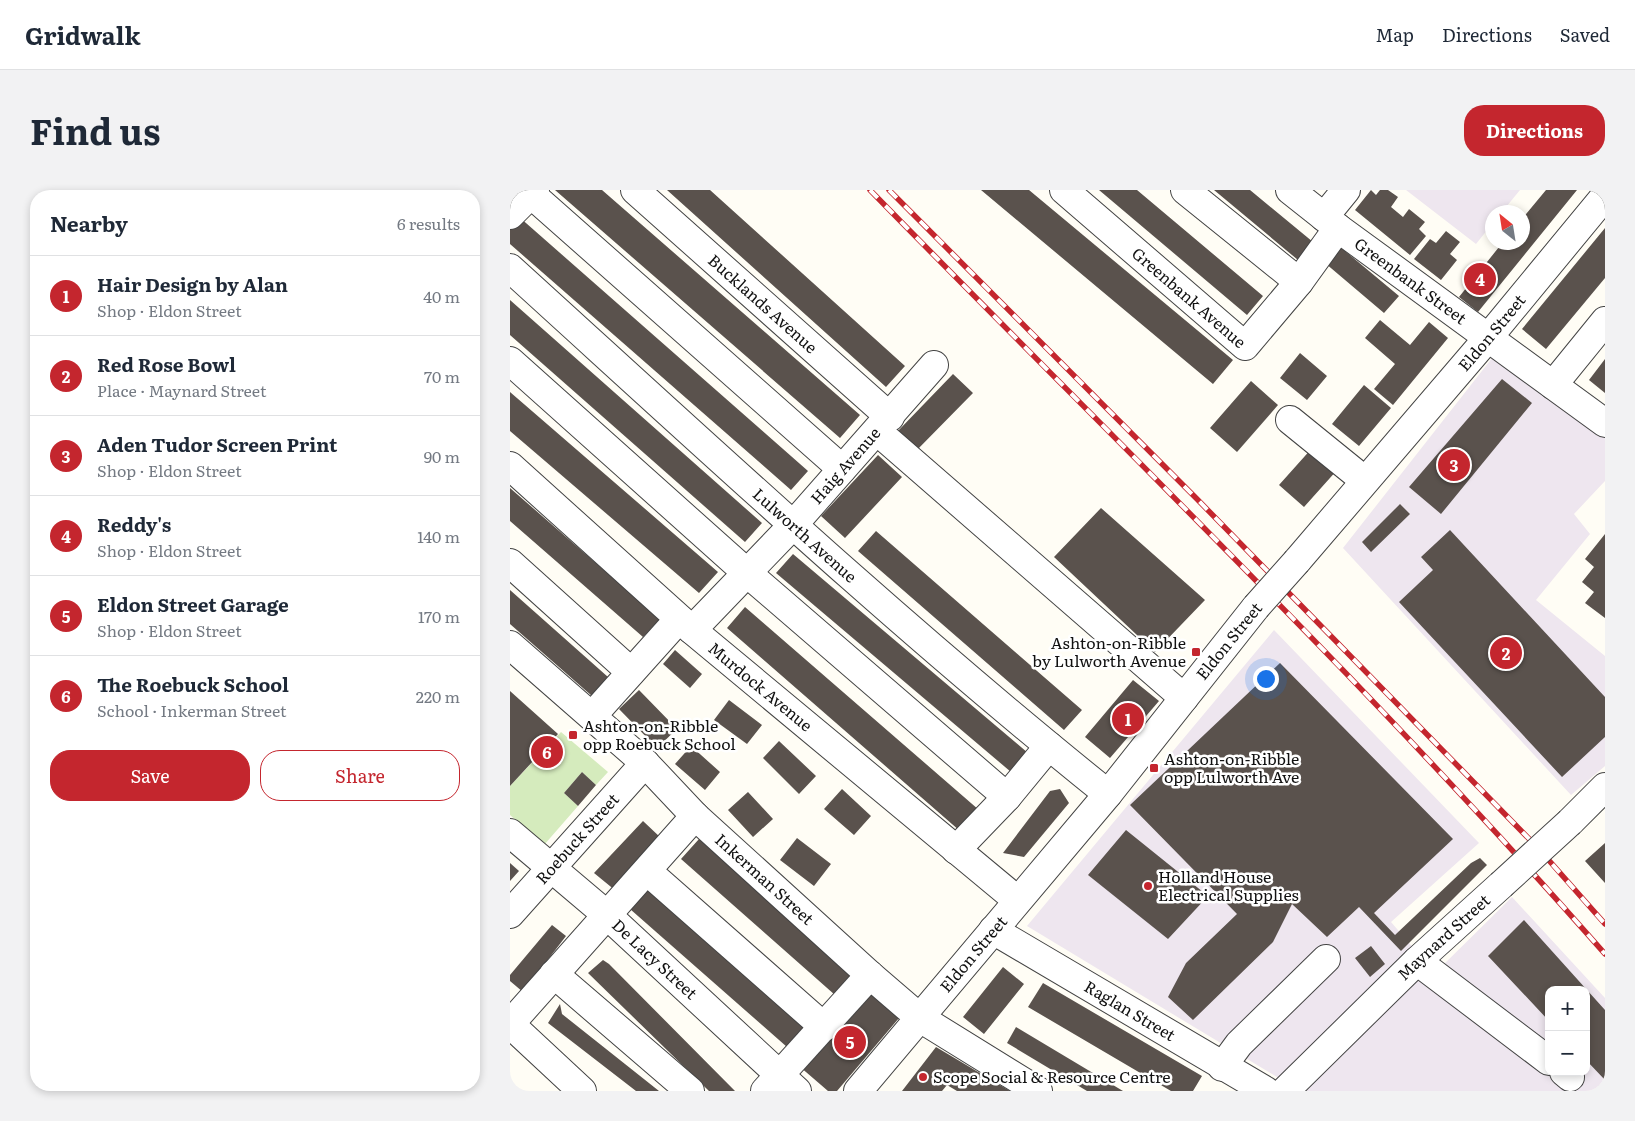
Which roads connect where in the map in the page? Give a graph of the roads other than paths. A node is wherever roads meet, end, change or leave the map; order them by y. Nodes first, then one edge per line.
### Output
1 (635, 190) edge
2 (1064, 190) edge
3 (1185, 190) edge
4 (1290, 190) edge
5 (1346, 190) edge
6 (533, 192) edge
7 (1605, 196) edge
8 (510, 215) edge
9 (1331, 223) junction
10 (510, 268) edge
11 (1299, 282) junction
12 (1605, 321) edge
13 (1487, 339) junction
14 (510, 361) edge
15 (934, 365) dead end
16 (1552, 386) junction
17 (1290, 420) dead end
18 (1605, 423) edge
19 (883, 424) junction
20 (510, 466) edge
21 (842, 469) junction
22 (1364, 480) junction
23 (793, 524) junction
24 (510, 563) edge
25 (746, 572) junction
26 (686, 625) junction
27 (510, 645) edge
28 (631, 672) junction
29 (1184, 698) junction
30 (592, 716) junction
31 (1049, 746) junction
32 (645, 763) junction
33 (1605, 787) edge
34 (1108, 794) junction
35 (1007, 797) junction
36 (695, 816) junction
37 (510, 833) edge
38 (956, 850) junction
39 (551, 867) junction
40 (647, 871) junction
41 (1017, 900) junction
42 (510, 914) edge
43 (607, 915) junction
44 (993, 930) junction
45 (1326, 959) dead end
46 (1417, 961) junction
47 (554, 974) junction
48 (870, 975) junction
49 (920, 1018) junction
50 (511, 1026) edge
51 (824, 1027) junction
52 (1545, 1058) edge
53 (1222, 1067) junction
54 (780, 1086) edge
55 (582, 1091) edge
56 (690, 1091) edge
57 (858, 1091) edge
58 (1038, 1091) edge
59 (1266, 1091) edge
60 (1284, 1091) edge

1 - 19 street, Bucklands Avenue
2 - 11 street, Greenbank Avenue
3 - 11 street
4 - 9 street, Greenbank Street
5 - 9 street, Greenbank Avenue
6 - 8 street
6 - 21 street
7 - 13 street, Eldon Street
9 - 11 street, Greenbank Avenue
9 - 13 street, Greenbank Street
10 - 23 street, Lulworth Avenue
12 - 16 street
13 - 16 street, Greenbank Street
13 - 22 street, Eldon Street
14 - 25 street
15 - 19 street, Haig Avenue
16 - 18 street, Greenbank Street
17 - 22 street
19 - 21 street, Haig Avenue
19 - 29 street, Bucklands Avenue
20 - 26 street, Murdock Avenue
21 - 23 street, Haig Avenue
22 - 29 street, Eldon Street, bridge
23 - 25 street, Haig Avenue
23 - 31 street, Lulworth Avenue
24 - 28 street
25 - 26 street, Haig Avenue
25 - 35 street
26 - 28 street, Haig Avenue
26 - 38 street, Murdock Avenue
27 - 30 street, Inkerman Street
28 - 30 street, Haig Avenue
29 - 34 street, Eldon Street
30 - 32 street, Inkerman Street
31 - 34 street, Lulworth Avenue
31 - 35 street
32 - 36 street, Inkerman Street
32 - 39 street, Roebuck Street
33 - 46 street, Maynard Street, bridge
34 - 41 street, Eldon Street
35 - 38 street
36 - 40 street
36 - 48 street, Inkerman Street
37 - 39 street, De Lacy Street
38 - 41 street, Murdock Avenue
39 - 42 street, Roebuck Street
39 - 43 street, De Lacy Street
40 - 43 street
40 - 51 street
41 - 44 street, Eldon Street
43 - 47 street
43 - 54 street, De Lacy Street
44 - 49 street, Eldon Street
44 - 53 street, Raglan Street
45 - 53 street
46 - 52 street
46 - 60 street, Maynard Street
47 - 50 street
47 - 56 street
48 - 49 street, Inkerman Street
48 - 51 street
49 - 57 street, Eldon Street
49 - 58 street, Inkerman Street
50 - 55 street
51 - 54 street
53 - 59 street, Raglan Street

